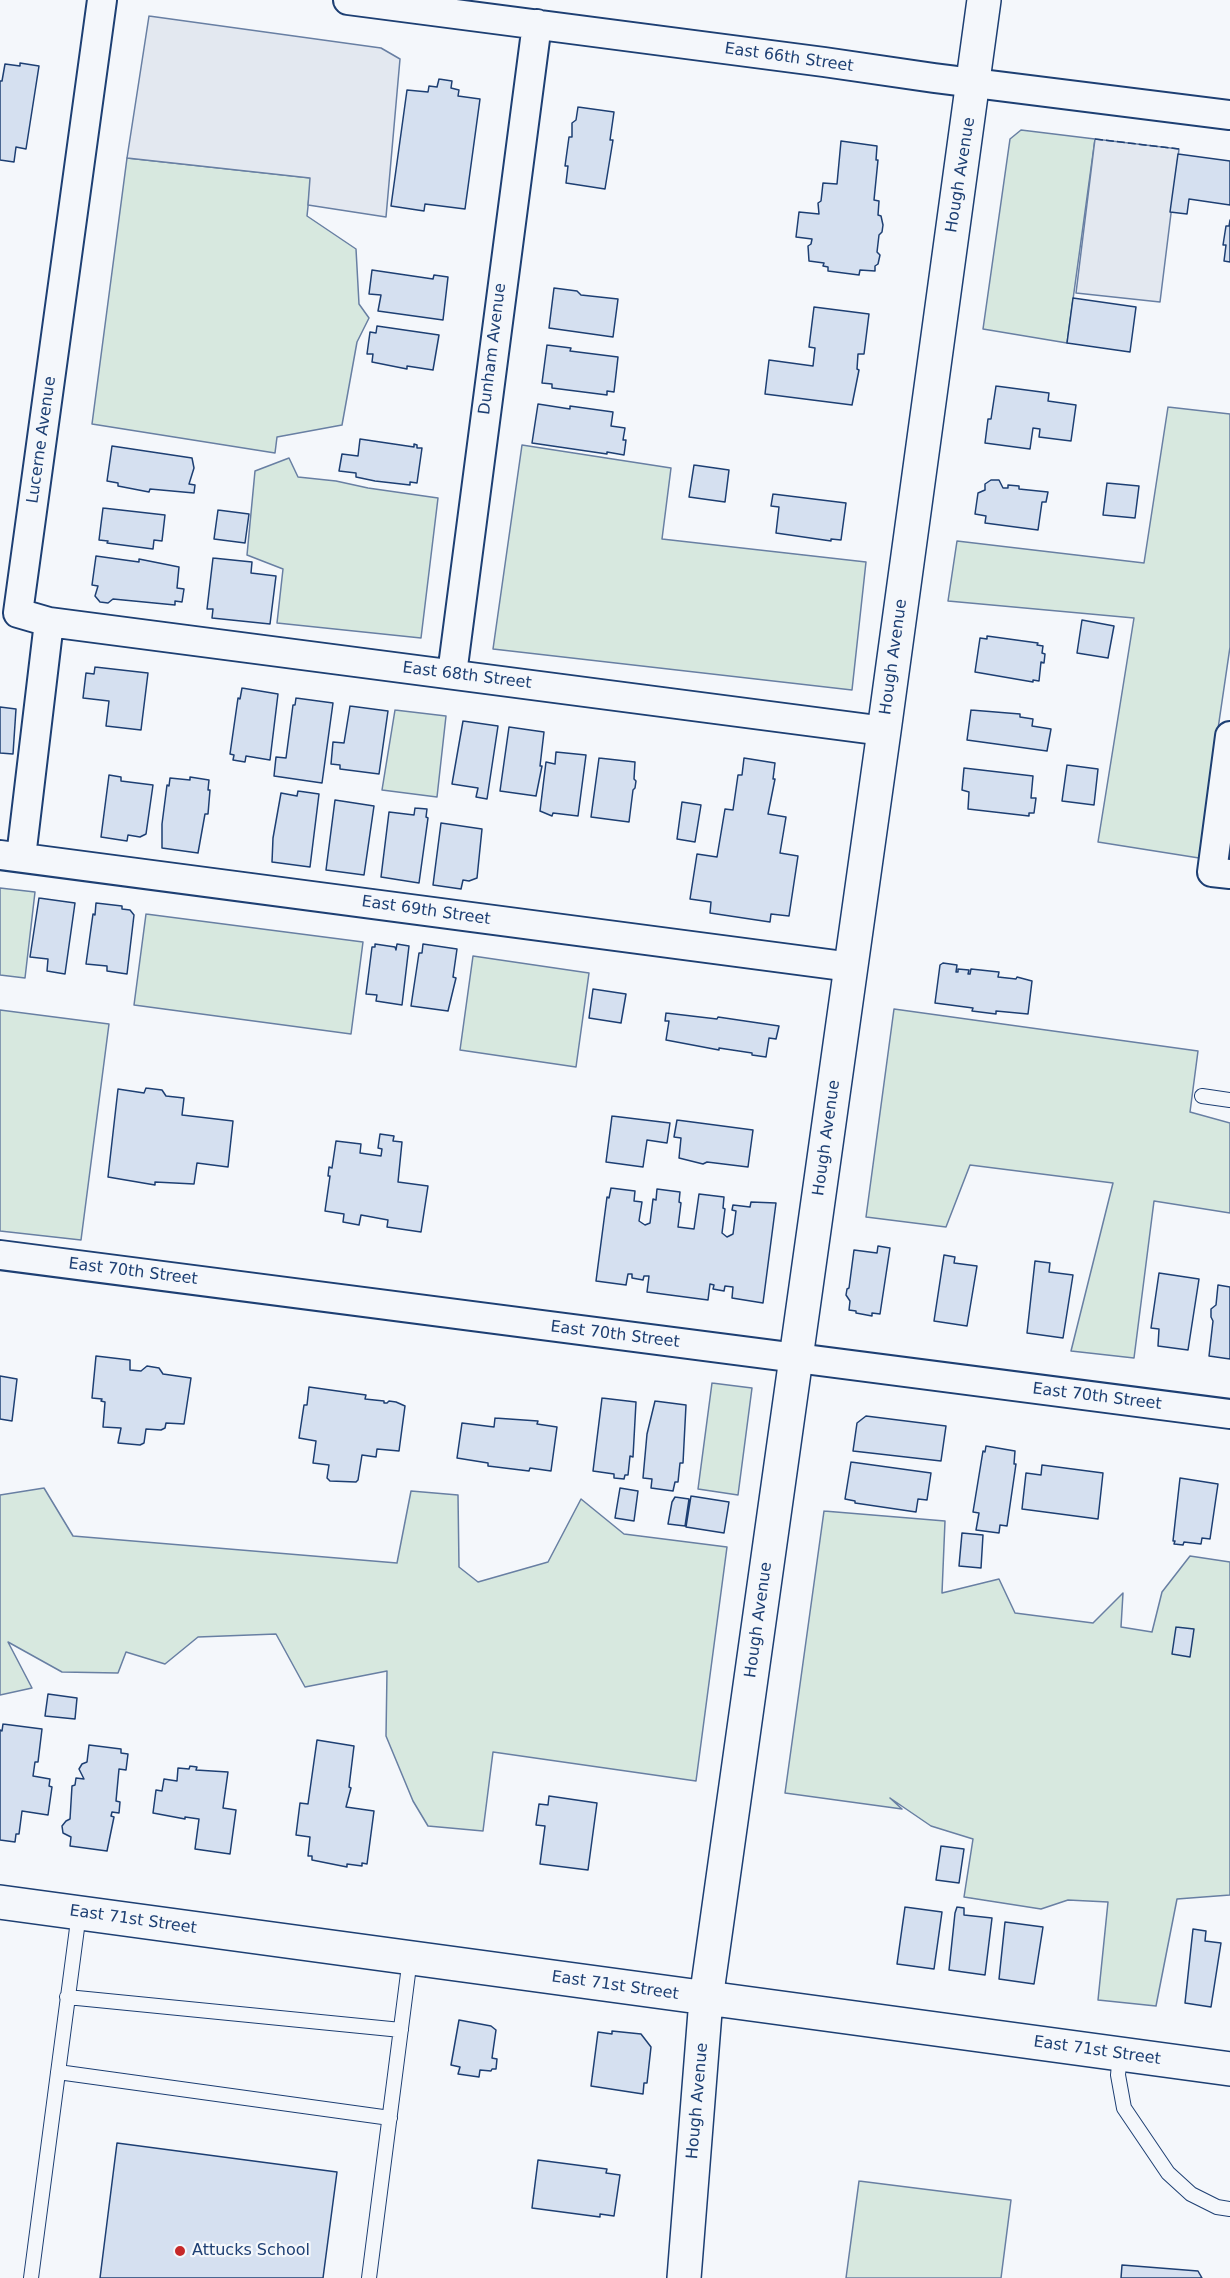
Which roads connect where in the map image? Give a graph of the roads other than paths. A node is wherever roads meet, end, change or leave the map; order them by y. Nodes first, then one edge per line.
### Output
1 (102, 0) edge
2 (348, 0) edge
3 (984, 0) edge
4 (537, 24) junction
5 (974, 83) junction
6 (1230, 115) edge
7 (49, 622) junction
8 (452, 675) junction
9 (884, 731) junction
10 (1230, 736) edge
11 (11, 856) edge
12 (1221, 873) edge
13 (851, 967) junction
14 (1203, 1096) dead end
15 (1230, 1100) edge
16 (0, 1255) edge
17 (796, 1358) junction
18 (1230, 1414) edge
19 (0, 1902) edge
20 (79, 1913) junction
21 (410, 1958) junction
22 (68, 1997) junction
23 (706, 1999) junction
24 (401, 2030) junction
25 (1119, 2054) junction
26 (1230, 2069) edge
27 (58, 2072) junction
28 (390, 2118) junction
29 (1230, 2209) edge
30 (31, 2278) edge
31 (369, 2278) edge
32 (684, 2278) edge

1 - 7 street, Lucerne Avenue
2 - 4 street, East 66th Street
3 - 5 street, Hough Avenue
4 - 5 street, East 66th Street
4 - 8 street, Dunham Avenue
5 - 6 street, East 66th Street
5 - 9 street, Hough Avenue
7 - 8 street, East 68th Street
7 - 11 street
8 - 9 street, East 68th Street
9 - 13 street, Hough Avenue
10 - 12 street
11 - 13 street, East 69th Street
13 - 17 street, Hough Avenue
14 - 15 lane
16 - 17 street, East 70th Street
17 - 18 street, East 70th Street
17 - 23 street, Hough Avenue
19 - 20 street, East 71st Street
20 - 21 street, East 71st Street
20 - 22 lane
21 - 23 street, East 71st Street
21 - 24 lane
22 - 24 lane
22 - 27 lane
23 - 25 street, East 71st Street
23 - 32 street, Hough Avenue
24 - 28 lane
25 - 26 street, East 71st Street
25 - 29 lane
27 - 28 lane
27 - 30 lane
28 - 31 lane

